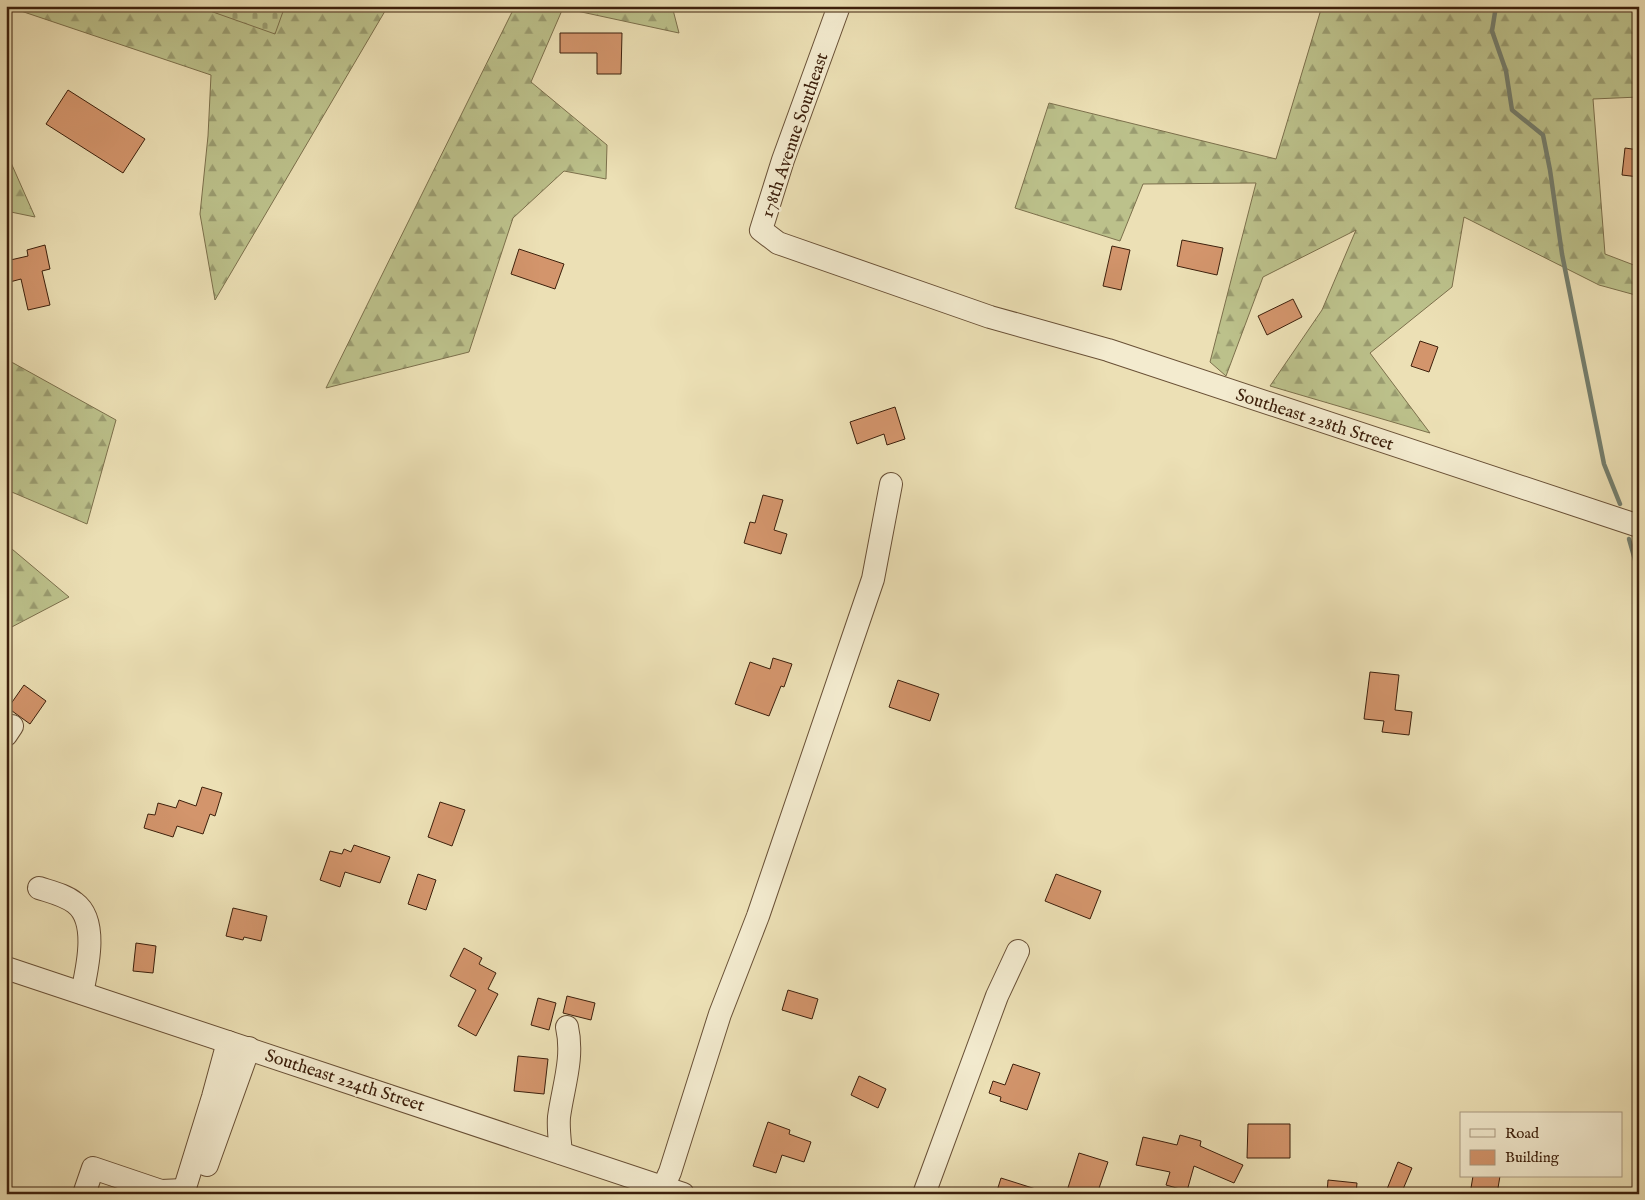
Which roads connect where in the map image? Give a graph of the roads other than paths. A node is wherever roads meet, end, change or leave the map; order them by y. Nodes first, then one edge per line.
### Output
1 (840, 6) edge
2 (990, 317) joint
3 (891, 484) dead end
4 (1639, 526) edge
5 (39, 888) dead end
6 (1018, 950) dead end
7 (6, 968) edge
8 (82, 993) junction
9 (568, 1027) dead end
10 (239, 1045) junction
11 (561, 1153) junction
12 (188, 1192) edge
13 (668, 1192) edge
14 (84, 1194) edge
15 (924, 1194) edge

1 - 2 street, 178th Avenue Southeast
2 - 4 street, Southeast 228th Street
3 - 13 street
5 - 8 street
6 - 15 street
7 - 8 street, Southeast 224th Street
8 - 10 street, Southeast 224th Street
9 - 11 street
10 - 11 street, Southeast 224th Street
10 - 12 street
11 - 13 street, Southeast 224th Street
12 - 14 street

